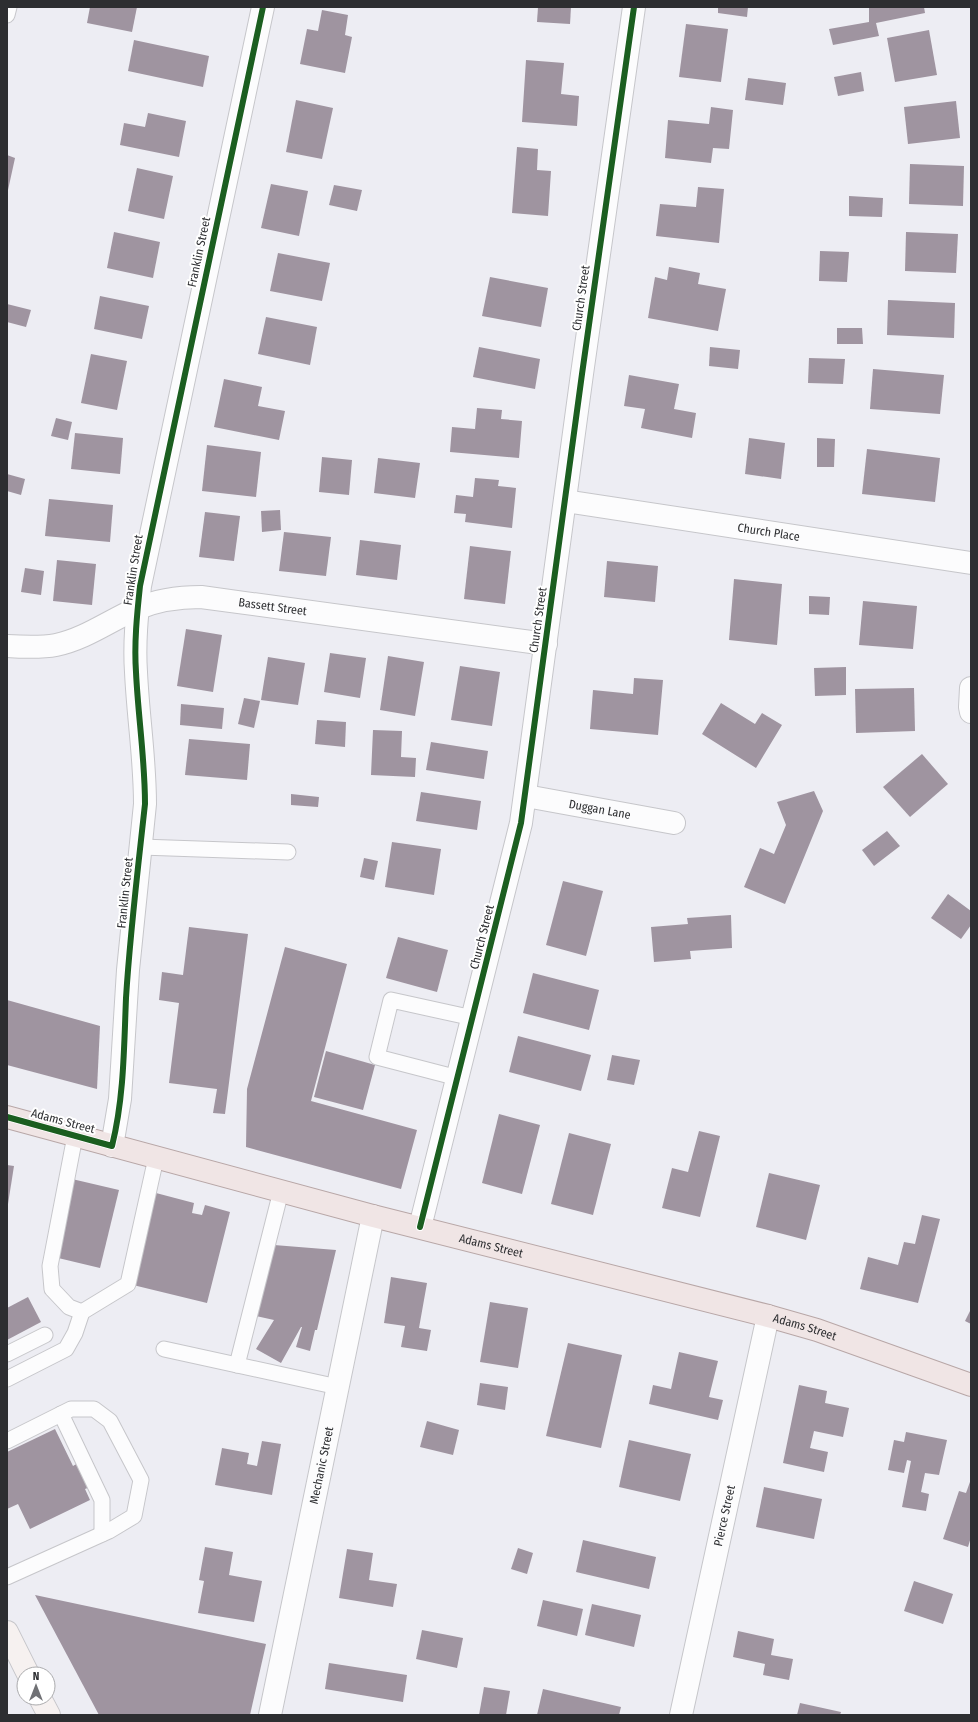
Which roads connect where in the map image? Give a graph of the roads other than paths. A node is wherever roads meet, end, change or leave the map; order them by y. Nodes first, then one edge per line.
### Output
1 (9, 7) edge
2 (263, 7) edge
3 (634, 7) edge
4 (7, 15) edge
5 (565, 501) junction
6 (971, 563) edge
7 (137, 609) junction
8 (546, 644) junction
9 (7, 646) edge
10 (971, 688) edge
11 (971, 712) edge
12 (526, 796) junction
13 (674, 823) dead end
14 (141, 847) junction
15 (288, 852) dead end
16 (473, 1018) junction
17 (458, 1078) junction
18 (7, 1117) edge
19 (75, 1136) junction
20 (112, 1146) junction
21 (156, 1158) junction
22 (281, 1191) junction
23 (373, 1216) junction
24 (420, 1227) junction
25 (82, 1312) junction
26 (768, 1316) junction
27 (46, 1335) dead end
28 (164, 1349) dead end
29 (7, 1354) edge
30 (237, 1365) junction
31 (7, 1380) edge
32 (971, 1385) edge
33 (338, 1387) junction
34 (61, 1414) junction
35 (7, 1441) edge
36 (102, 1534) junction
37 (7, 1577) edge
38 (7, 1632) edge
39 (24, 1666) edge
40 (44, 1706) edge
41 (49, 1715) edge
42 (270, 1715) edge
43 (681, 1715) edge

1 - 4 lane
2 - 7 street, Franklin Street
3 - 5 street, Church Street
5 - 6 street, Church Place
5 - 8 street, Church Street
7 - 8 street, Bassett Street
7 - 9 street, Bassett Street
7 - 14 street, Franklin Street
8 - 12 street, Church Street
10 - 11 street
12 - 13 street, Duggan Lane
12 - 16 street, Church Street
14 - 15 lane
14 - 20 street, Franklin Street
16 - 17 street, Church Street
16 - 17 lane
17 - 24 street, Church Street
18 - 19 main road, Adams Street
19 - 20 main road, Adams Street
19 - 25 lane
20 - 21 main road, Adams Street
21 - 22 main road, Adams Street
21 - 25 lane
22 - 23 main road, Adams Street
22 - 30 lane
23 - 24 main road, Adams Street
23 - 33 street, Mechanic Street
24 - 26 main road, Adams Street
25 - 31 lane
26 - 32 main road, Adams Street
26 - 43 street, Pierce Street
27 - 29 lane
28 - 30 lane
30 - 33 lane
33 - 42 street, Mechanic Street
34 - 35 lane
34 - 36 lane
34 - 36 lane
36 - 37 lane
38 - 39 main road
40 - 41 main road

